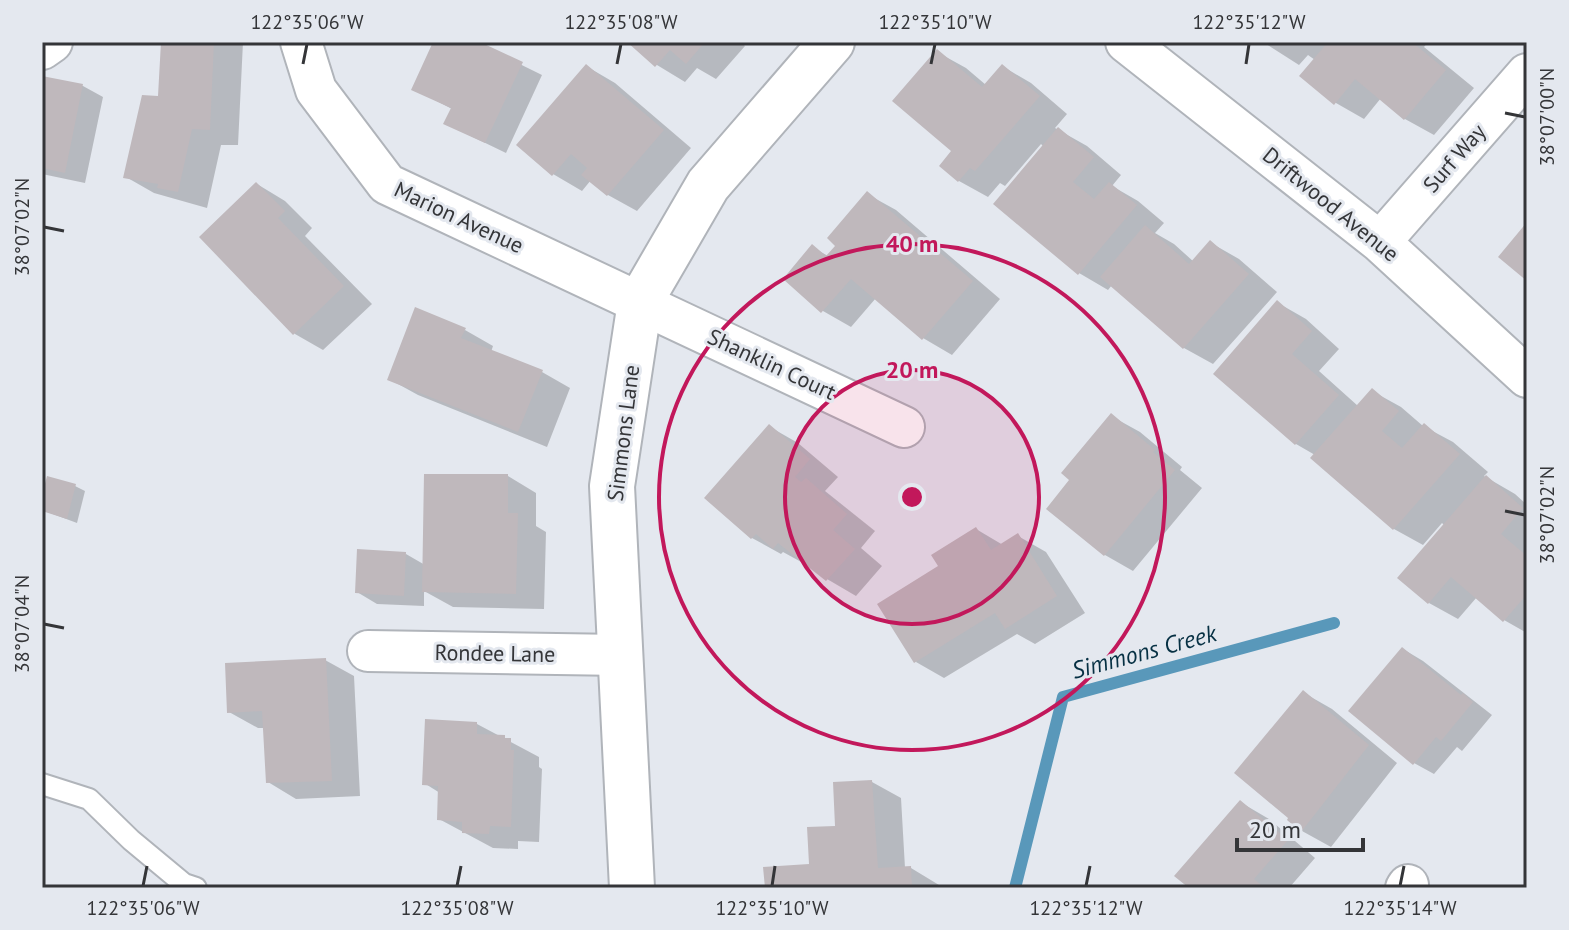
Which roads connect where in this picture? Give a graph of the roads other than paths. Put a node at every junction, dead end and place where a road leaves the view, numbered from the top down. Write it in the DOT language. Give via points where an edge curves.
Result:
graph roads {
  1 [pos="52,42"];
  2 [pos="301,42"];
  3 [pos="832,42"];
  4 [pos="1126,42"];
  5 [pos="42,49"];
  6 [pos="1527,74"];
  7 [pos="1380,242"];
  8 [pos="640,302"];
  9 [pos="1527,377"];
  10 [pos="904,427"];
  11 [pos="368,651"];
  12 [pos="622,655"];
  13 [pos="42,784"];
  14 [pos="196,888"];
  15 [pos="632,888"];
  1 -- 5 [label="street"];
  2 -- 8 [label="street, Marion Avenue" via="316,90 387,184"];
  3 -- 8 [label="street, Simmons Lane" via="708,185"];
  4 -- 7 [label="street, Driftwood Avenue"];
  6 -- 7 [label="street, Surf Way"];
  7 -- 9 [label="street, Driftwood Avenue"];
  8 -- 10 [label="street, Shanklin Court"];
  8 -- 12 [label="street, Simmons Lane" via="612,486"];
  11 -- 12 [label="street, Rondee Lane"];
  12 -- 15 [label="street, Simmons Lane"];
  13 -- 14 [label="lane" via="89,799 131,840"];
}
